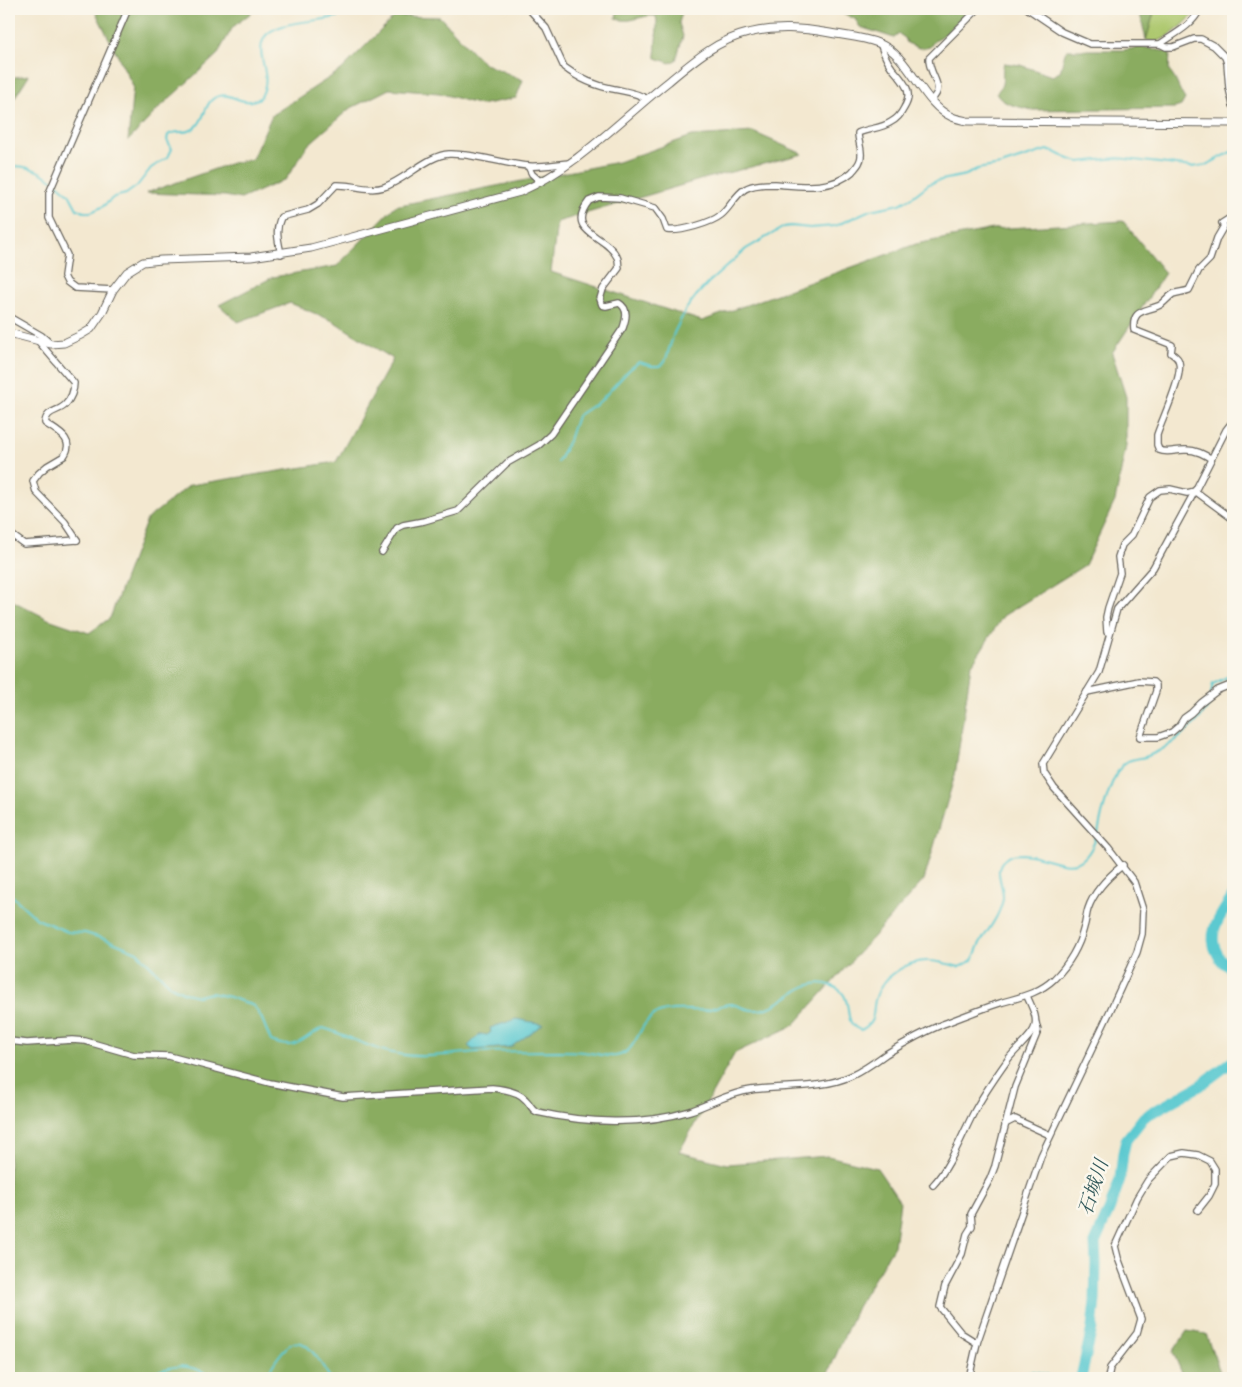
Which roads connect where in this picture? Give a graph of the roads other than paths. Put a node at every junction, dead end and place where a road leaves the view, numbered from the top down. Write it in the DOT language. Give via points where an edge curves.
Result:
graph roads {
  1 [pos="128,9"];
  2 [pos="529,9"];
  3 [pos="978,9"];
  4 [pos="1028,9"];
  5 [pos="1200,9"];
  6 [pos="880,43"];
  7 [pos="1160,44"];
  8 [pos="647,99"];
  9 [pos="931,100"];
  10 [pos="1233,106"];
  11 [pos="1233,123"];
  12 [pos="571,163"];
  13 [pos="528,166"];
  14 [pos="541,182"];
  15 [pos="1233,216"];
  16 [pos="281,254"];
  17 [pos="113,290"];
  18 [pos="9,317"];
  19 [pos="9,333"];
  20 [pos="39,342"];
  21 [pos="51,344"];
  22 [pos="1233,421"];
  23 [pos="1210,458"];
  24 [pos="1195,491"];
  25 [pos="1233,519"];
  26 [pos="9,533"];
  27 [pos="382,552"];
  28 [pos="1108,639"];
  29 [pos="1233,684"];
  30 [pos="1087,692"];
  31 [pos="1123,865"];
  32 [pos="1027,996"];
  33 [pos="1036,1022"];
  34 [pos="9,1041"];
  35 [pos="1005,1125"];
  36 [pos="1050,1135"];
  37 [pos="933,1185"];
  38 [pos="1198,1210"];
  39 [pos="978,1343"];
  40 [pos="970,1378"];
  41 [pos="1108,1378"];
  1 -- 17 [label="street" via="49,193 48,202 49,218 67,255 64,276 67,282 75,288"];
  2 -- 8 [label="street" via="546,28 564,67 602,86 634,92"];
  3 -- 9 [label="street" via="929,58 928,65 939,88"];
  4 -- 7 [label="street" via="1062,32 1090,44"];
  5 -- 7 [label="street" via="1194,19"];
  6 -- 8 [label="street" via="803,28 746,33 717,44"];
  6 -- 9 [label="street" via="895,54"];
  6 -- 27 [label="street" via="892,67 904,80 908,103 894,121 858,133 862,155 860,163 841,180 809,186 753,186 744,189 721,215 676,231 667,230 655,208 620,198 598,197 589,201 581,216 584,228 604,242 618,258 619,268 603,289 600,299 606,306 623,305 627,317 623,328 551,434 539,445 507,463 458,512 397,528"];
  7 -- 10 [label="street" via="1173,47 1201,39 1214,46 1227,63"];
  8 -- 12 [label="street"];
  9 -- 11 [label="street" via="951,117 967,121"];
  12 -- 13 [label="street"];
  12 -- 14 [label="street"];
  13 -- 14 [label="street"];
  13 -- 16 [label="street" via="449,154 432,158 387,186 375,189 336,185 308,210 281,218 277,236"];
  14 -- 16 [label="street" via="485,202"];
  15 -- 23 [label="street" via="1222,222 1224,226 1210,260 1199,270 1188,290 1173,295 1160,306 1140,312 1134,320 1134,330 1172,346 1171,353 1180,363 1157,435 1159,450 1185,449"];
  16 -- 17 [label="street" via="143,262 127,272"];
  17 -- 21 [label="street" via="91,329 64,343"];
  18 -- 21 [label="street"];
  19 -- 20 [label="street"];
  20 -- 21 [label="street"];
  20 -- 26 [label="street" via="71,377 74,391 65,405 45,419 63,434 67,441 66,453 38,473 33,481 36,492 65,522 77,540 24,544"];
  22 -- 23 [label="street"];
  23 -- 24 [label="street"];
  24 -- 25 [label="street"];
  24 -- 28 [label="street" via="1152,568 1117,608"];
  24 -- 28 [label="street" via="1160,490 1150,497 1118,557 1120,573 1106,617"];
  28 -- 30 [label="street" via="1099,672"];
  29 -- 30 [label="street" via="1201,703 1172,732 1144,738 1140,734 1156,691 1153,682 1139,680"];
  30 -- 31 [label="street" via="1048,754 1043,764 1044,773"];
  31 -- 32 [label="street" via="1094,896 1077,948 1065,966 1053,980"];
  31 -- 36 [label="street" via="1134,882 1143,910 1142,934 1110,1012"];
  32 -- 33 [label="street"];
  32 -- 34 [label="street" via="927,1031 850,1077 791,1087 753,1089 734,1093 691,1111 615,1121 576,1120 537,1112 521,1095 502,1089 343,1097 270,1083 169,1056 134,1054 72,1040"];
  33 -- 35 [label="street" via="1038,1031 1022,1066"];
  33 -- 37 [label="street" via="1034,1030 1011,1056 976,1110"];
  35 -- 36 [label="street" via="1014,1119"];
  35 -- 39 [label="street" via="990,1179 971,1214 972,1226 940,1303 957,1328"];
  36 -- 39 [label="street"];
  38 -- 41 [label="street" via="1215,1184 1214,1169 1210,1161 1198,1155 1184,1153 1171,1156 1148,1180 1115,1246 1141,1319 1137,1333 1110,1368"];
  39 -- 40 [label="street"];
}
